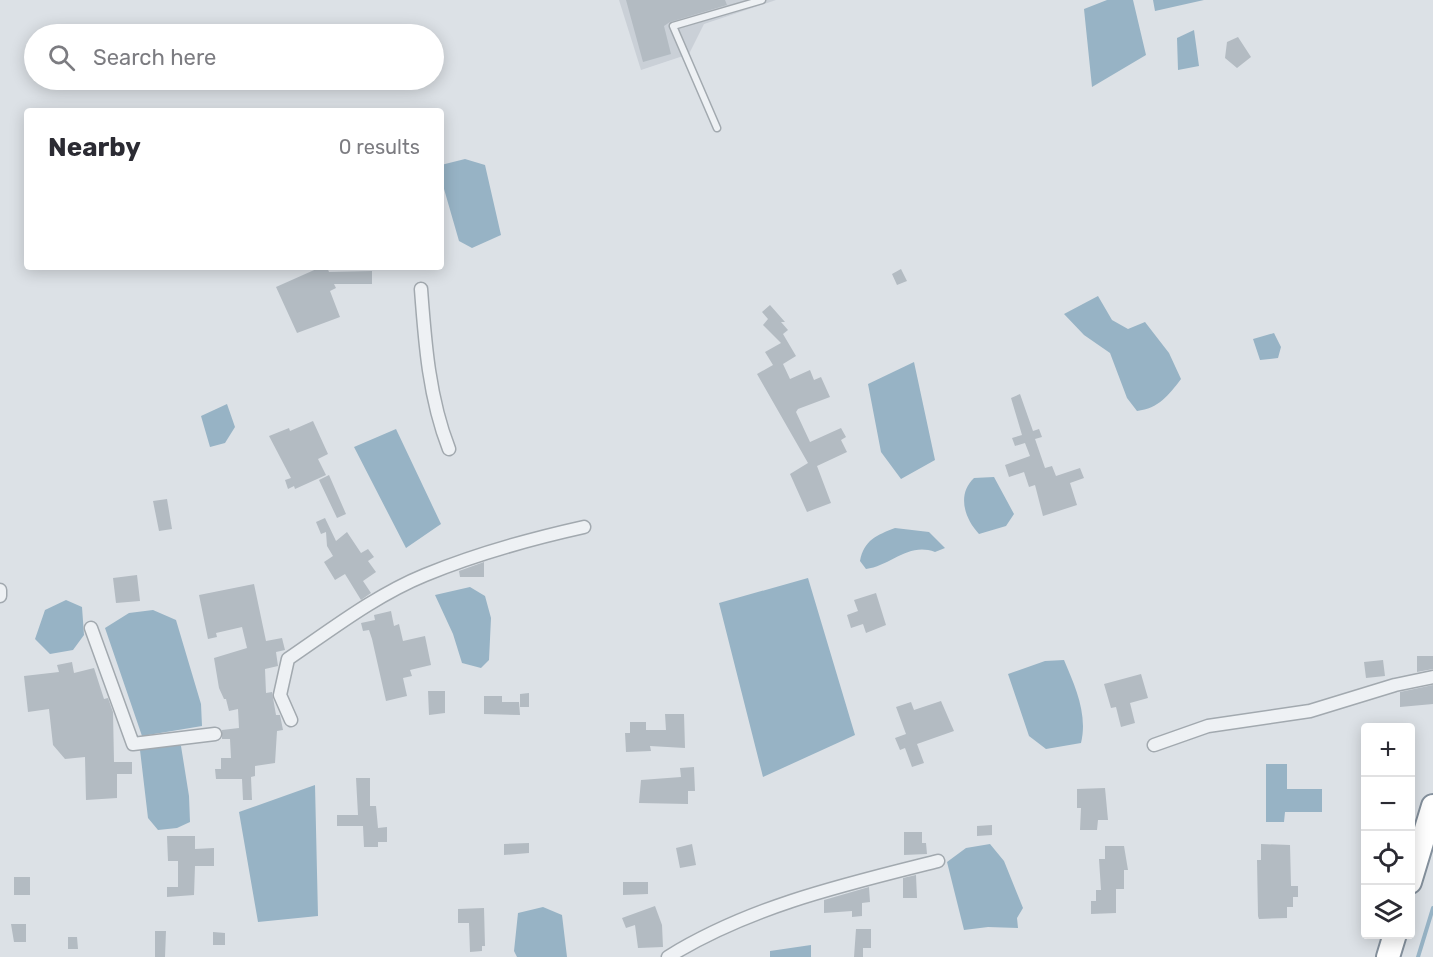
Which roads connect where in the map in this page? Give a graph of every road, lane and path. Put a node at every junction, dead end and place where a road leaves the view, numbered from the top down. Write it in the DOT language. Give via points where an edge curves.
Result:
graph roads {
  1 [pos="762,0"];
  2 [pos="717,128"];
  3 [pos="421,289"];
  4 [pos="449,449"];
  5 [pos="584,527"];
  6 [pos="0,590"];
  7 [pos="0,596"];
  8 [pos="92,627"];
  9 [pos="1433,677"];
  10 [pos="291,720"];
  11 [pos="215,734"];
  12 [pos="1154,745"];
  13 [pos="1433,806"];
  14 [pos="938,861"];
  15 [pos="1415,865"];
  16 [pos="1393,939"];
  17 [pos="669,957"];
  18 [pos="1388,957"];
  1 -- 2 [label="lane" via="674,26"];
  3 -- 4 [label="street" via="427,358"];
  5 -- 10 [label="street" via="528,540 424,575 360,610 288,659 279,694"];
  6 -- 7 [label="street"];
  8 -- 11 [label="street" via="133,744"];
  9 -- 12 [label="street" via="1310,711 1208,726"];
  13 -- 15 [label="highway"];
  14 -- 17 [label="street" via="816,892 696,940"];
  16 -- 18 [label="highway"];
}
